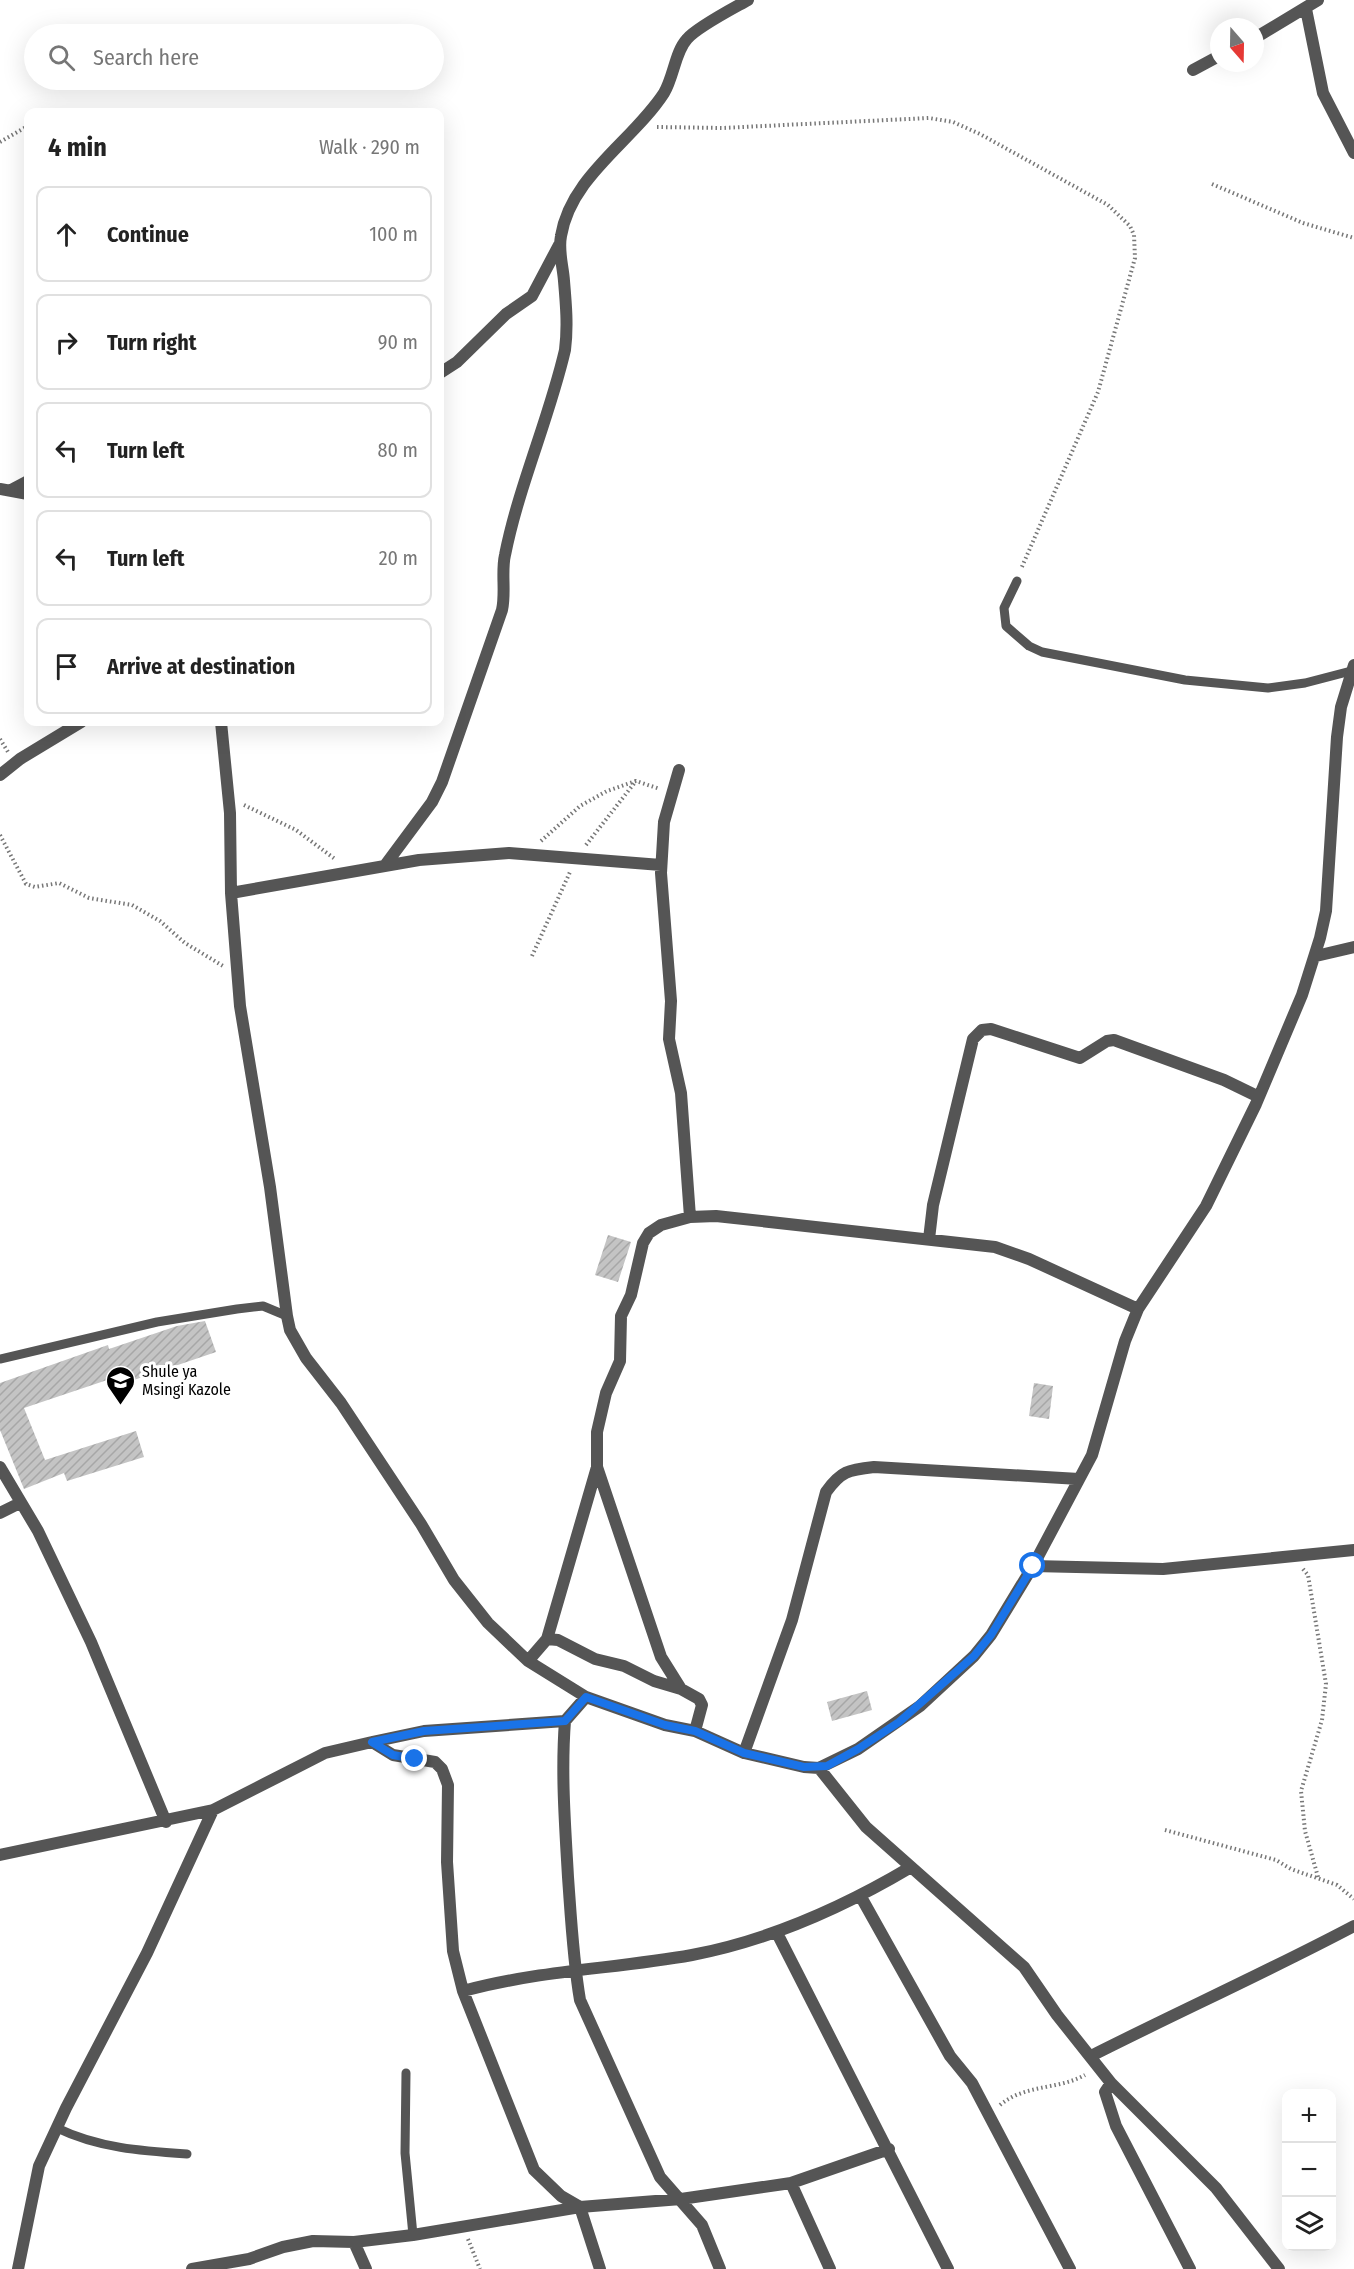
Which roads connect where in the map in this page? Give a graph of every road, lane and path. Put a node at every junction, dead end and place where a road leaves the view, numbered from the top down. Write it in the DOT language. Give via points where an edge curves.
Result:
graph roads {
  1 [pos="748,0"];
  2 [pos="1318,0"];
  3 [pos="730,4"];
  4 [pos="1306,9"];
  5 [pos="1264,33"];
  6 [pos="1210,61"];
  7 [pos="1193,70"];
  8 [pos="637,126"];
  9 [pos="24,128"];
  10 [pos="0,142"];
  11 [pos="1354,153"];
  12 [pos="1212,184"];
  13 [pos="1354,238"];
  14 [pos="560,243"];
  15 [pos="444,370"];
  16 [pos="24,482"];
  17 [pos="6,489"];
  18 [pos="24,493"];
  19 [pos="1017,581"];
  20 [pos="1352,668"];
  21 [pos="74,726"];
  22 [pos="221,726"];
  23 [pos="679,770"];
  24 [pos="0,775"];
  25 [pos="636,781"];
  26 [pos="672,792"];
  27 [pos="228,795"];
  28 [pos="0,835"];
  29 [pos="524,855"];
  30 [pos="575,859"];
  31 [pos="386,864"];
  32 [pos="661,865"];
  33 [pos="355,871"];
  34 [pos="231,893"];
  35 [pos="1354,947"];
  36 [pos="532,956"];
  37 [pos="1316,956"];
  38 [pos="237,974"];
  39 [pos="1259,1097"];
  40 [pos="690,1217"];
  41 [pos="928,1239"];
  42 [pos="1138,1309"];
  43 [pos="287,1316"];
  44 [pos="0,1359"];
  45 [pos="0,1467"];
  46 [pos="597,1467"];
  47 [pos="1079,1479"];
  48 [pos="20,1503"];
  49 [pos="0,1513"];
  50 [pos="1354,1550"];
  51 [pos="1294,1556"];
  52 [pos="1033,1566"];
  53 [pos="547,1639"];
  54 [pos="528,1661"];
  55 [pos="681,1689"];
  56 [pos="586,1697"];
  57 [pos="565,1721"];
  58 [pos="695,1731"];
  59 [pos="372,1742"];
  60 [pos="744,1753"];
  61 [pos="819,1768"];
  62 [pos="213,1810"];
  63 [pos="166,1822"];
  64 [pos="1164,1830"];
  65 [pos="0,1855"];
  66 [pos="910,1867"];
  67 [pos="1318,1877"];
  68 [pos="861,1897"];
  69 [pos="1354,1899"];
  70 [pos="1354,1926"];
  71 [pos="777,1933"];
  72 [pos="574,1969"];
  73 [pos="463,1991"];
  74 [pos="1090,2056"];
  75 [pos="1099,2067"];
  76 [pos="406,2073"];
  77 [pos="1111,2083"];
  78 [pos="990,2115"];
  79 [pos="57,2128"];
  80 [pos="889,2149"];
  81 [pos="187,2154"];
  82 [pos="790,2182"];
  83 [pos="681,2199"];
  84 [pos="580,2207"];
  85 [pos="463,2226"];
  86 [pos="413,2235"];
  87 [pos="354,2242"];
  88 [pos="593,2252"];
  89 [pos="250,2264"];
  90 [pos="18,2269"];
  91 [pos="192,2269"];
  92 [pos="366,2269"];
  93 [pos="480,2269"];
  94 [pos="586,2269"];
  95 [pos="600,2269"];
  96 [pos="720,2269"];
  97 [pos="830,2269"];
  98 [pos="948,2269"];
  99 [pos="1070,2269"];
  100 [pos="1190,2269"];
  101 [pos="1279,2269"];
  1 -- 3 [label="street"];
  2 -- 4 [label="street"];
  3 -- 8 [label="street" via="686,40 665,90"];
  4 -- 5 [label="street"];
  4 -- 11 [label="street" via="1323,93"];
  6 -- 7 [label="street"];
  8 -- 14 [label="street" via="579,194 564,224"];
  8 -- 19 [label="path" via="722,128 929,118 953,122 1122,216 1133,232 1135,258 1108,364"];
  9 -- 10 [label="path"];
  12 -- 13 [label="path" via="1303,223"];
  14 -- 15 [label="street" via="532,296"];
  14 -- 31 [label="street" via="567,324 565,350 525,475 504,557 502,610 442,782 432,802"];
  16 -- 17 [label="street"];
  17 -- 18 [label="street"];
  19 -- 20 [label="lane" via="1004,608 1006,626 1042,652 1185,680 1268,688 1305,683"];
  20 -- 37 [label="street" via="1337,737 1326,911"];
  21 -- 24 [label="street"];
  22 -- 27 [label="street"];
  23 -- 26 [label="street"];
  25 -- 26 [label="path"];
  25 -- 29 [label="path" via="590,799"];
  25 -- 30 [label="path"];
  26 -- 32 [label="street" via="664,822"];
  27 -- 33 [label="path" via="296,830"];
  27 -- 34 [label="street"];
  28 -- 38 [label="path" via="26,884 35,887 59,883 89,898 132,905"];
  29 -- 30 [label="street"];
  29 -- 31 [label="street"];
  30 -- 32 [label="street"];
  30 -- 36 [label="path"];
  31 -- 33 [label="street"];
  32 -- 40 [label="street" via="671,1001 669,1039 681,1093"];
  33 -- 34 [label="street"];
  34 -- 38 [label="street"];
  35 -- 37 [label="street"];
  37 -- 39 [label="street"];
  38 -- 43 [label="street"];
  39 -- 41 [label="street" via="1224,1080 1114,1040 1080,1058 991,1029 982,1030 974,1036 965,1070"];
  39 -- 42 [label="street" via="1206,1206"];
  40 -- 41 [label="street" via="716,1216"];
  40 -- 46 [label="street" via="661,1225 643,1243 631,1295 621,1316 620,1361 606,1393 597,1432"];
  41 -- 42 [label="street" via="995,1247"];
  42 -- 47 [label="street" via="1125,1341 1102,1427"];
  43 -- 44 [label="lane" via="263,1306 157,1322"];
  43 -- 54 [label="street" via="306,1358 341,1403 454,1580 488,1623"];
  45 -- 48 [label="street"];
  46 -- 53 [label="street"];
  46 -- 55 [label="street" via="658,1649"];
  47 -- 52 [label="street"];
  47 -- 60 [label="street" via="874,1467 852,1469 838,1476 826,1492 792,1620"];
  48 -- 49 [label="street"];
  48 -- 63 [label="street" via="38,1531 91,1642"];
  50 -- 51 [label="street"];
  51 -- 52 [label="street" via="1163,1569"];
  51 -- 67 [label="path" via="1308,1575 1326,1684 1322,1720 1301,1791 1305,1831"];
  52 -- 61 [label="street" via="974,1656 899,1722"];
  53 -- 54 [label="street"];
  53 -- 55 [label="street"];
  54 -- 56 [label="street"];
  55 -- 58 [label="street" via="702,1706"];
  56 -- 57 [label="street"];
  56 -- 58 [label="street" via="665,1725"];
  57 -- 59 [label="street" via="424,1731"];
  57 -- 72 [label="street" via="563,1804"];
  58 -- 60 [label="street"];
  59 -- 62 [label="street" via="326,1753"];
  59 -- 73 [label="street" via="393,1755 435,1762 448,1785 447,1862 453,1951"];
  60 -- 61 [label="street"];
  61 -- 66 [label="street" via="866,1827"];
  62 -- 63 [label="street"];
  62 -- 79 [label="street" via="168,1910"];
  63 -- 65 [label="street"];
  64 -- 67 [label="path" via="1258,1854"];
  66 -- 68 [label="street"];
  66 -- 74 [label="street" via="1024,1967"];
  67 -- 69 [label="path"];
  68 -- 71 [label="street"];
  68 -- 78 [label="street" via="950,2056"];
  70 -- 74 [label="street"];
  71 -- 72 [label="street" via="692,1955"];
  71 -- 80 [label="street"];
  72 -- 73 [label="street" via="510,1978"];
  72 -- 83 [label="street" via="580,2000 594,2034 660,2176"];
  73 -- 84 [label="street" via="534,2170 561,2196"];
  74 -- 75 [label="street"];
  75 -- 77 [label="street"];
  75 -- 78 [label="path" via="1063,2084 1021,2093"];
  76 -- 86 [label="lane" via="405,2153"];
  77 -- 100 [label="street" via="1106,2092 1116,2126"];
  77 -- 101 [label="street" via="1216,2188"];
  78 -- 99 [label="street"];
  79 -- 81 [label="lane" via="77,2138 125,2149"];
  79 -- 90 [label="street" via="39,2166"];
  80 -- 82 [label="street"];
  80 -- 98 [label="street"];
  82 -- 83 [label="street"];
  82 -- 97 [label="street"];
  83 -- 84 [label="street"];
  83 -- 96 [label="street" via="702,2224"];
  84 -- 85 [label="street"];
  84 -- 88 [label="street"];
  85 -- 86 [label="street"];
  85 -- 93 [label="path"];
  86 -- 87 [label="street"];
  87 -- 89 [label="street" via="313,2241 283,2247"];
  87 -- 92 [label="street"];
  88 -- 94 [label="street"];
  88 -- 95 [label="street"];
  89 -- 91 [label="street"];
}
